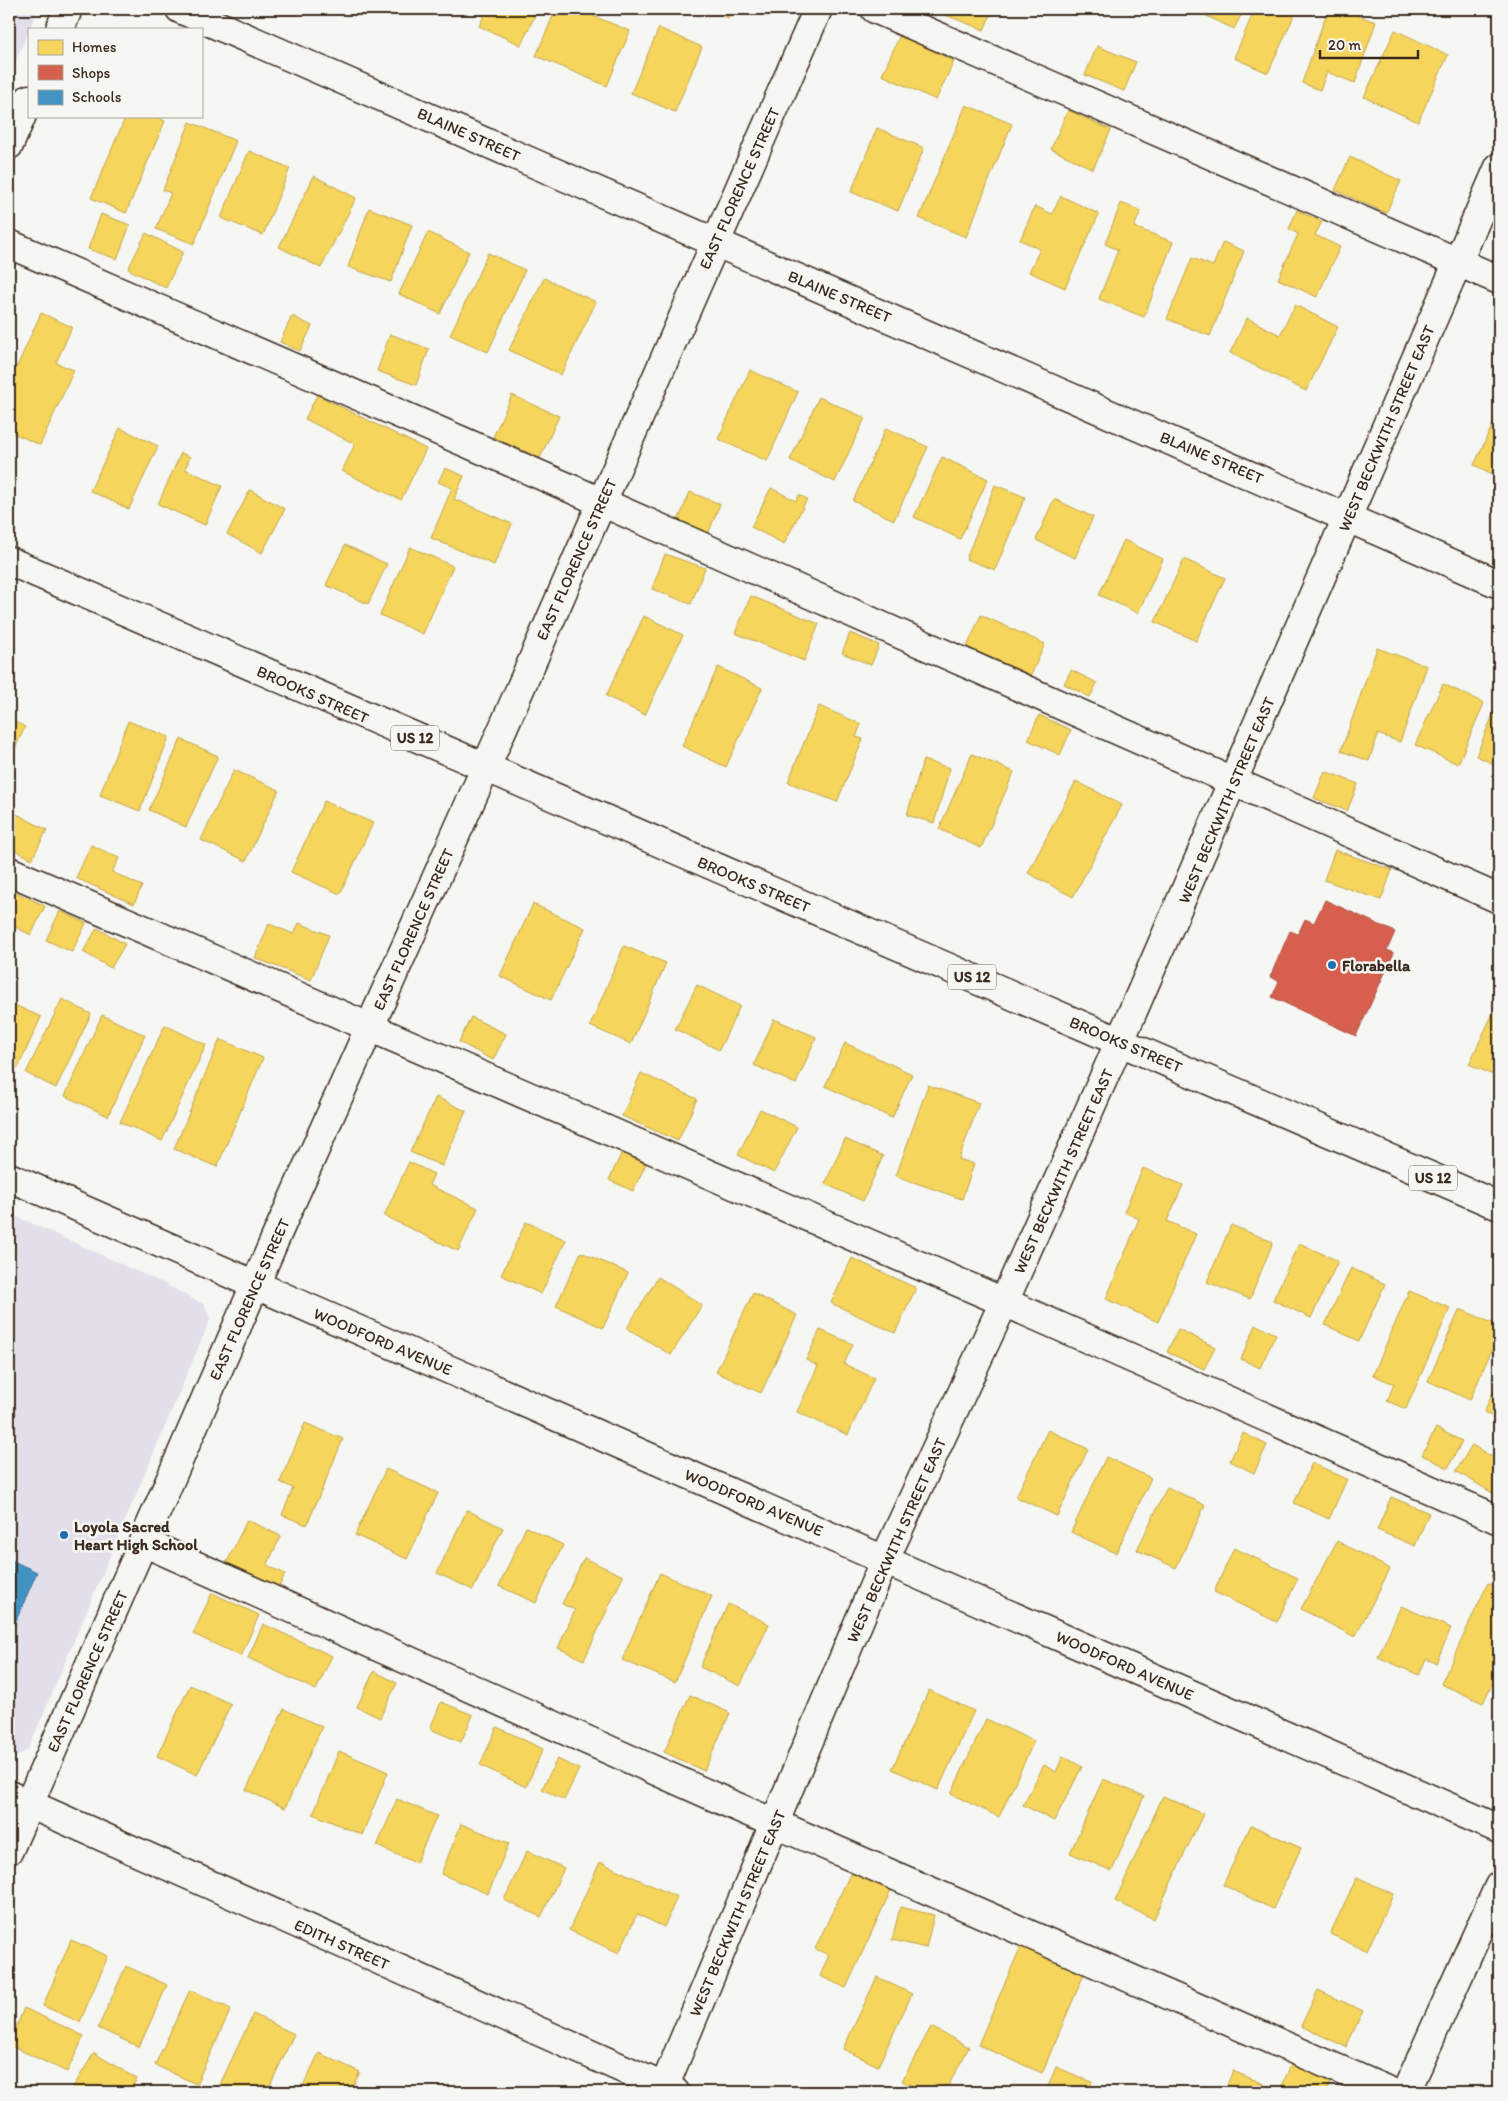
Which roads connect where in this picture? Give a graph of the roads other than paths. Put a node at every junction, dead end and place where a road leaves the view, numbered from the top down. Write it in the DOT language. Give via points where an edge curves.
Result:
graph roads {
  1 [pos="68,9"];
  2 [pos="180,9"];
  3 [pos="818,9"];
  4 [pos="875,9"];
  5 [pos="60,28"];
  6 [pos="28,101"];
  7 [pos="9,145"];
  8 [pos="1499,167"];
  9 [pos="715,242"];
  10 [pos="9,244"];
  11 [pos="1458,262"];
  12 [pos="1499,280"];
  13 [pos="601,502"];
  14 [pos="1347,516"];
  15 [pos="9,560"];
  16 [pos="1499,584"];
  17 [pos="485,769"];
  18 [pos="1234,782"];
  19 [pos="9,871"];
  20 [pos="1499,899"];
  21 [pos="369,1028"];
  22 [pos="1120,1041"];
  23 [pos="9,1177"];
  24 [pos="1499,1206"];
  25 [pos="255,1286"];
  26 [pos="1004,1302"];
  27 [pos="1499,1520"];
  28 [pos="143,1542"];
  29 [pos="885,1559"];
  30 [pos="19,1799"];
  31 [pos="775,1824"];
  32 [pos="1499,1828"];
  33 [pos="9,1850"];
  34 [pos="1499,1886"];
  35 [pos="667,2091"];
  36 [pos="1391,2092"];
  37 [pos="1406,2092"];
  1 -- 5 [label="main road"];
  2 -- 9 [label="main road, BLAINE STREET"];
  3 -- 9 [label="main road, EAST FLORENCE STREET"];
  4 -- 11 [label="main road"];
  6 -- 7 [label="main road"];
  8 -- 11 [label="main road, WEST BECKWITH STREET EAST"];
  9 -- 13 [label="main road, EAST FLORENCE STREET"];
  9 -- 14 [label="main road, BLAINE STREET"];
  10 -- 13 [label="main road"];
  11 -- 12 [label="main road"];
  11 -- 14 [label="main road, WEST BECKWITH STREET EAST"];
  13 -- 17 [label="main road, EAST FLORENCE STREET"];
  13 -- 18 [label="main road"];
  14 -- 16 [label="main road, BLAINE STREET"];
  14 -- 18 [label="main road, WEST BECKWITH STREET EAST"];
  15 -- 17 [label="main road, BROOKS STREET / US 12"];
  17 -- 21 [label="main road, EAST FLORENCE STREET"];
  17 -- 22 [label="main road, BROOKS STREET / US 12"];
  18 -- 20 [label="main road"];
  18 -- 22 [label="main road, WEST BECKWITH STREET EAST"];
  19 -- 21 [label="main road"];
  21 -- 25 [label="main road, EAST FLORENCE STREET"];
  21 -- 26 [label="main road"];
  22 -- 24 [label="main road, BROOKS STREET / US 12"];
  22 -- 26 [label="main road, WEST BECKWITH STREET EAST"];
  23 -- 25 [label="main road, WOODFORD AVENUE"];
  25 -- 28 [label="main road, EAST FLORENCE STREET"];
  25 -- 29 [label="main road, WOODFORD AVENUE"];
  26 -- 27 [label="main road"];
  26 -- 29 [label="main road, WEST BECKWITH STREET EAST"];
  28 -- 30 [label="main road, EAST FLORENCE STREET"];
  28 -- 31 [label="main road"];
  29 -- 31 [label="main road, WEST BECKWITH STREET EAST"];
  29 -- 32 [label="main road, WOODFORD AVENUE"];
  30 -- 33 [label="main road, EAST FLORENCE STREET"];
  30 -- 35 [label="main road, EDITH STREET"];
  31 -- 35 [label="main road, WEST BECKWITH STREET EAST"];
  31 -- 36 [label="main road"];
  34 -- 37 [label="main road"];
}
